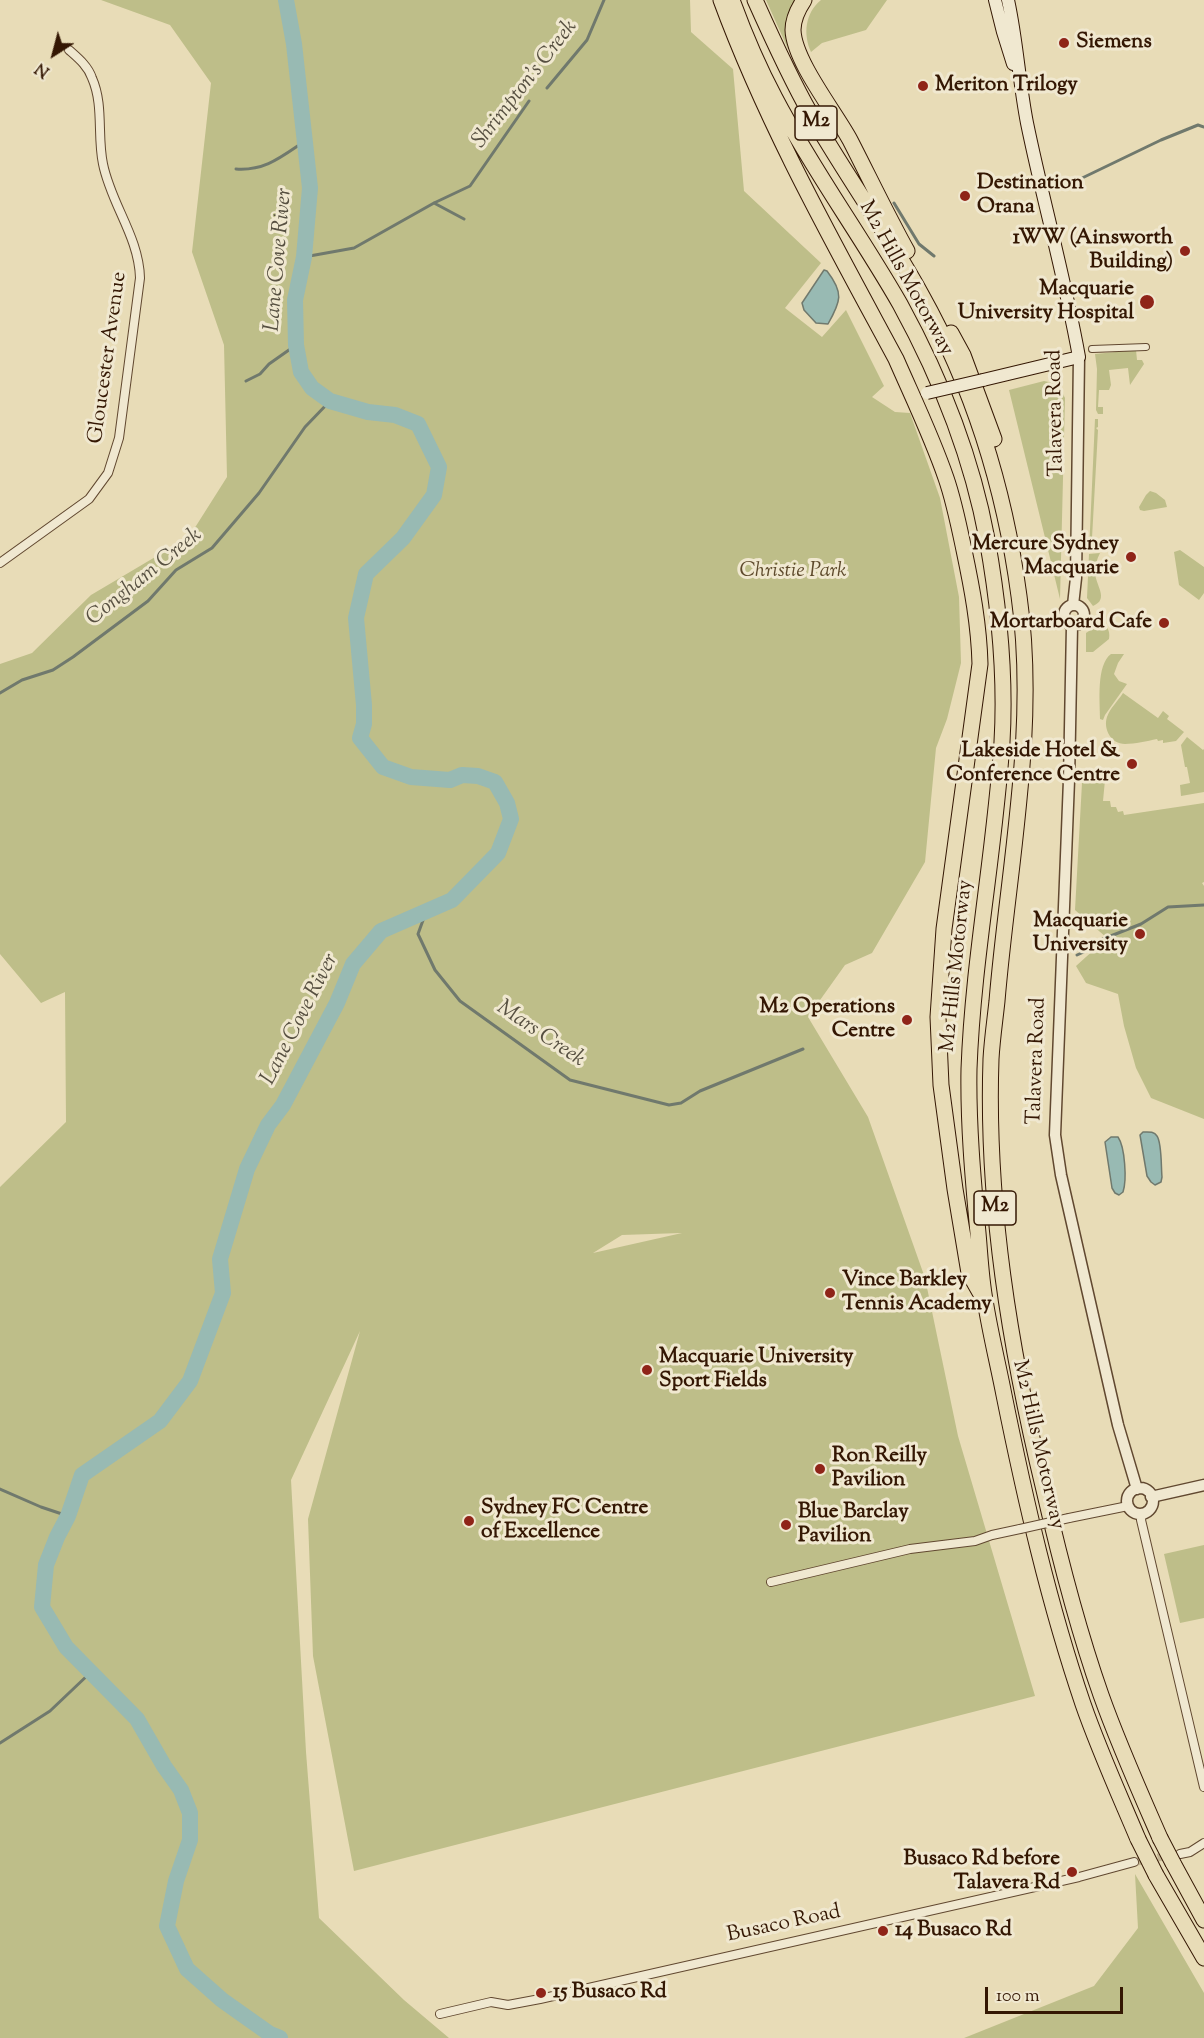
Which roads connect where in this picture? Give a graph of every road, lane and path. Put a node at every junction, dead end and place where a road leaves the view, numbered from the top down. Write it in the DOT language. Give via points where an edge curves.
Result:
graph roads {
  1 [pos="721,0"];
  2 [pos="732,0"];
  3 [pos="755,0"];
  4 [pos="804,0"];
  5 [pos="995,0"];
  6 [pos="1008,0"];
  7 [pos="69,50"];
  8 [pos="1019,82"];
  9 [pos="1146,347"];
  10 [pos="1092,349"];
  11 [pos="1079,357"];
  12 [pos="920,395"];
  13 [pos="1012,556"];
  14 [pos="0,563"];
  15 [pos="985,1299"];
  16 [pos="1204,1485"];
  17 [pos="1137,1489"];
  18 [pos="1151,1497"];
  19 [pos="1128,1506"];
  20 [pos="1142,1514"];
  21 [pos="771,1582"];
  22 [pos="1204,1787"];
  23 [pos="1203,1846"];
  24 [pos="1176,1859"];
  25 [pos="1134,1862"];
  26 [pos="1204,1920"];
  27 [pos="1204,1958"];
  28 [pos="440,2014"];
  1 -- 12 [label="highway, M2" via="769,115 896,359"];
  2 -- 15 [label="highway, M2 Hills Motorway / M2" via="773,95 921,346 958,435 986,535 1003,689 999,781 979,943 969,1072 972,1168"];
  3 -- 13 [label="highway, M2 Hills Motorway / M2" via="810,112 922,296 947,345 984,439"];
  4 -- 13 [label="highway, M2" via="793,30 796,46 849,138 963,356 987,418 1008,501"];
  5 -- 8 [label="main road, Talavera Road"];
  6 -- 8 [label="main road, Talavera Road"];
  7 -- 14 [label="street, Gloucester Avenue" via="92,76 98,96 103,164 140,262 119,438 108,473 89,499"];
  8 -- 11 [label="main road, Talavera Road"];
  9 -- 10 [label="street"];
  11 -- 12 [label="main road, bridge"];
  11 -- 17 [label="street, Talavera Road" via="1073,605 1084,613 1081,623 1072,626 1055,1135 1118,1425"];
  12 -- 15 [label="highway, M2" via="958,522 979,629 980,664 944,929 938,1017 944,1118 969,1273"];
  13 -- 24 [label="highway, M2 Hills Motorway / M2, bridge" via="1024,649 1025,700 991,1056 992,1153 1001,1263 1030,1432 1071,1604 1102,1697 1160,1838"];
  15 -- 27 [label="highway, M2 Hills Motorway / M2, bridge" via="1053,1609 1083,1704 1138,1839"];
  16 -- 18 [label="street"];
  17 -- 18 [label="street" via="1145,1490"];
  17 -- 19 [label="street" via="1130,1493"];
  18 -- 20 [label="street" via="1149,1510"];
  19 -- 20 [label="street"];
  19 -- 21 [label="street, bridge" via="975,1541 910,1549"];
  20 -- 22 [label="street"];
  23 -- 24 [label="street"];
  24 -- 26 [label="highway, M2 Hills Motorway / M2"];
  25 -- 28 [label="street, Busaco Road" via="540,1999 508,2005 491,2002"];
}
